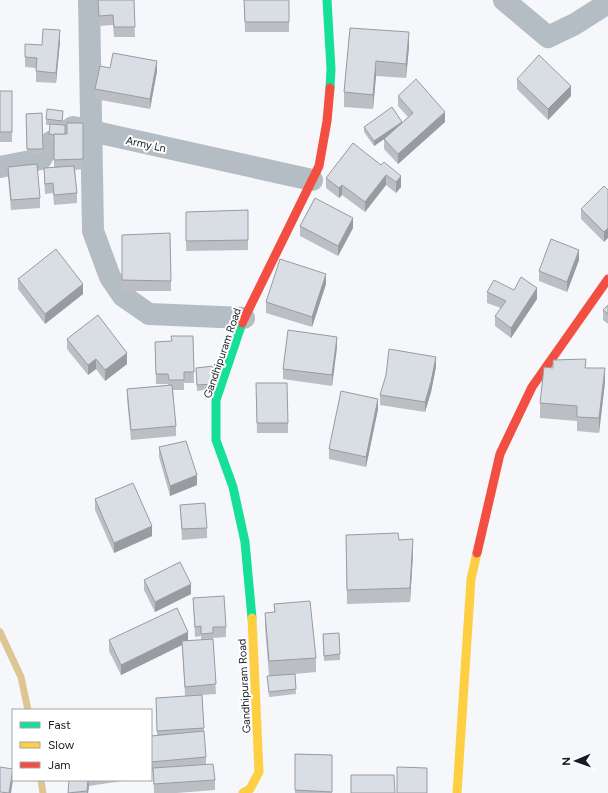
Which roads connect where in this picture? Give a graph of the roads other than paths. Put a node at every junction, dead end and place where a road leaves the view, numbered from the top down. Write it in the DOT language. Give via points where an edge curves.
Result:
graph roads {
  1 [pos="89,0"];
  2 [pos="327,0"];
  3 [pos="504,0"];
  4 [pos="605,2"];
  5 [pos="90,132"];
  6 [pos="0,167"];
  7 [pos="312,180"];
  8 [pos="608,279"];
  9 [pos="244,318"];
  10 [pos="243,793"];
  11 [pos="457,793"];
  1 -- 5 [label="street"];
  2 -- 7 [label="street, Gandhipuram Road" via="332,69 319,166"];
  3 -- 4 [label="street" via="548,37 576,24"];
  5 -- 6 [label="street, Army Ln" via="74,127 66,132 66,142 51,142 42,159"];
  5 -- 7 [label="street, Army Ln"];
  5 -- 9 [label="street" via="93,231 110,277 123,296 148,314"];
  7 -- 9 [label="street, Gandhipuram Road"];
  8 -- 11 [label="street" via="532,387 500,454 472,579"];
  9 -- 10 [label="street, Gandhipuram Road" via="216,400 216,440 233,487 245,542 254,643 259,772 250,789"];
}
